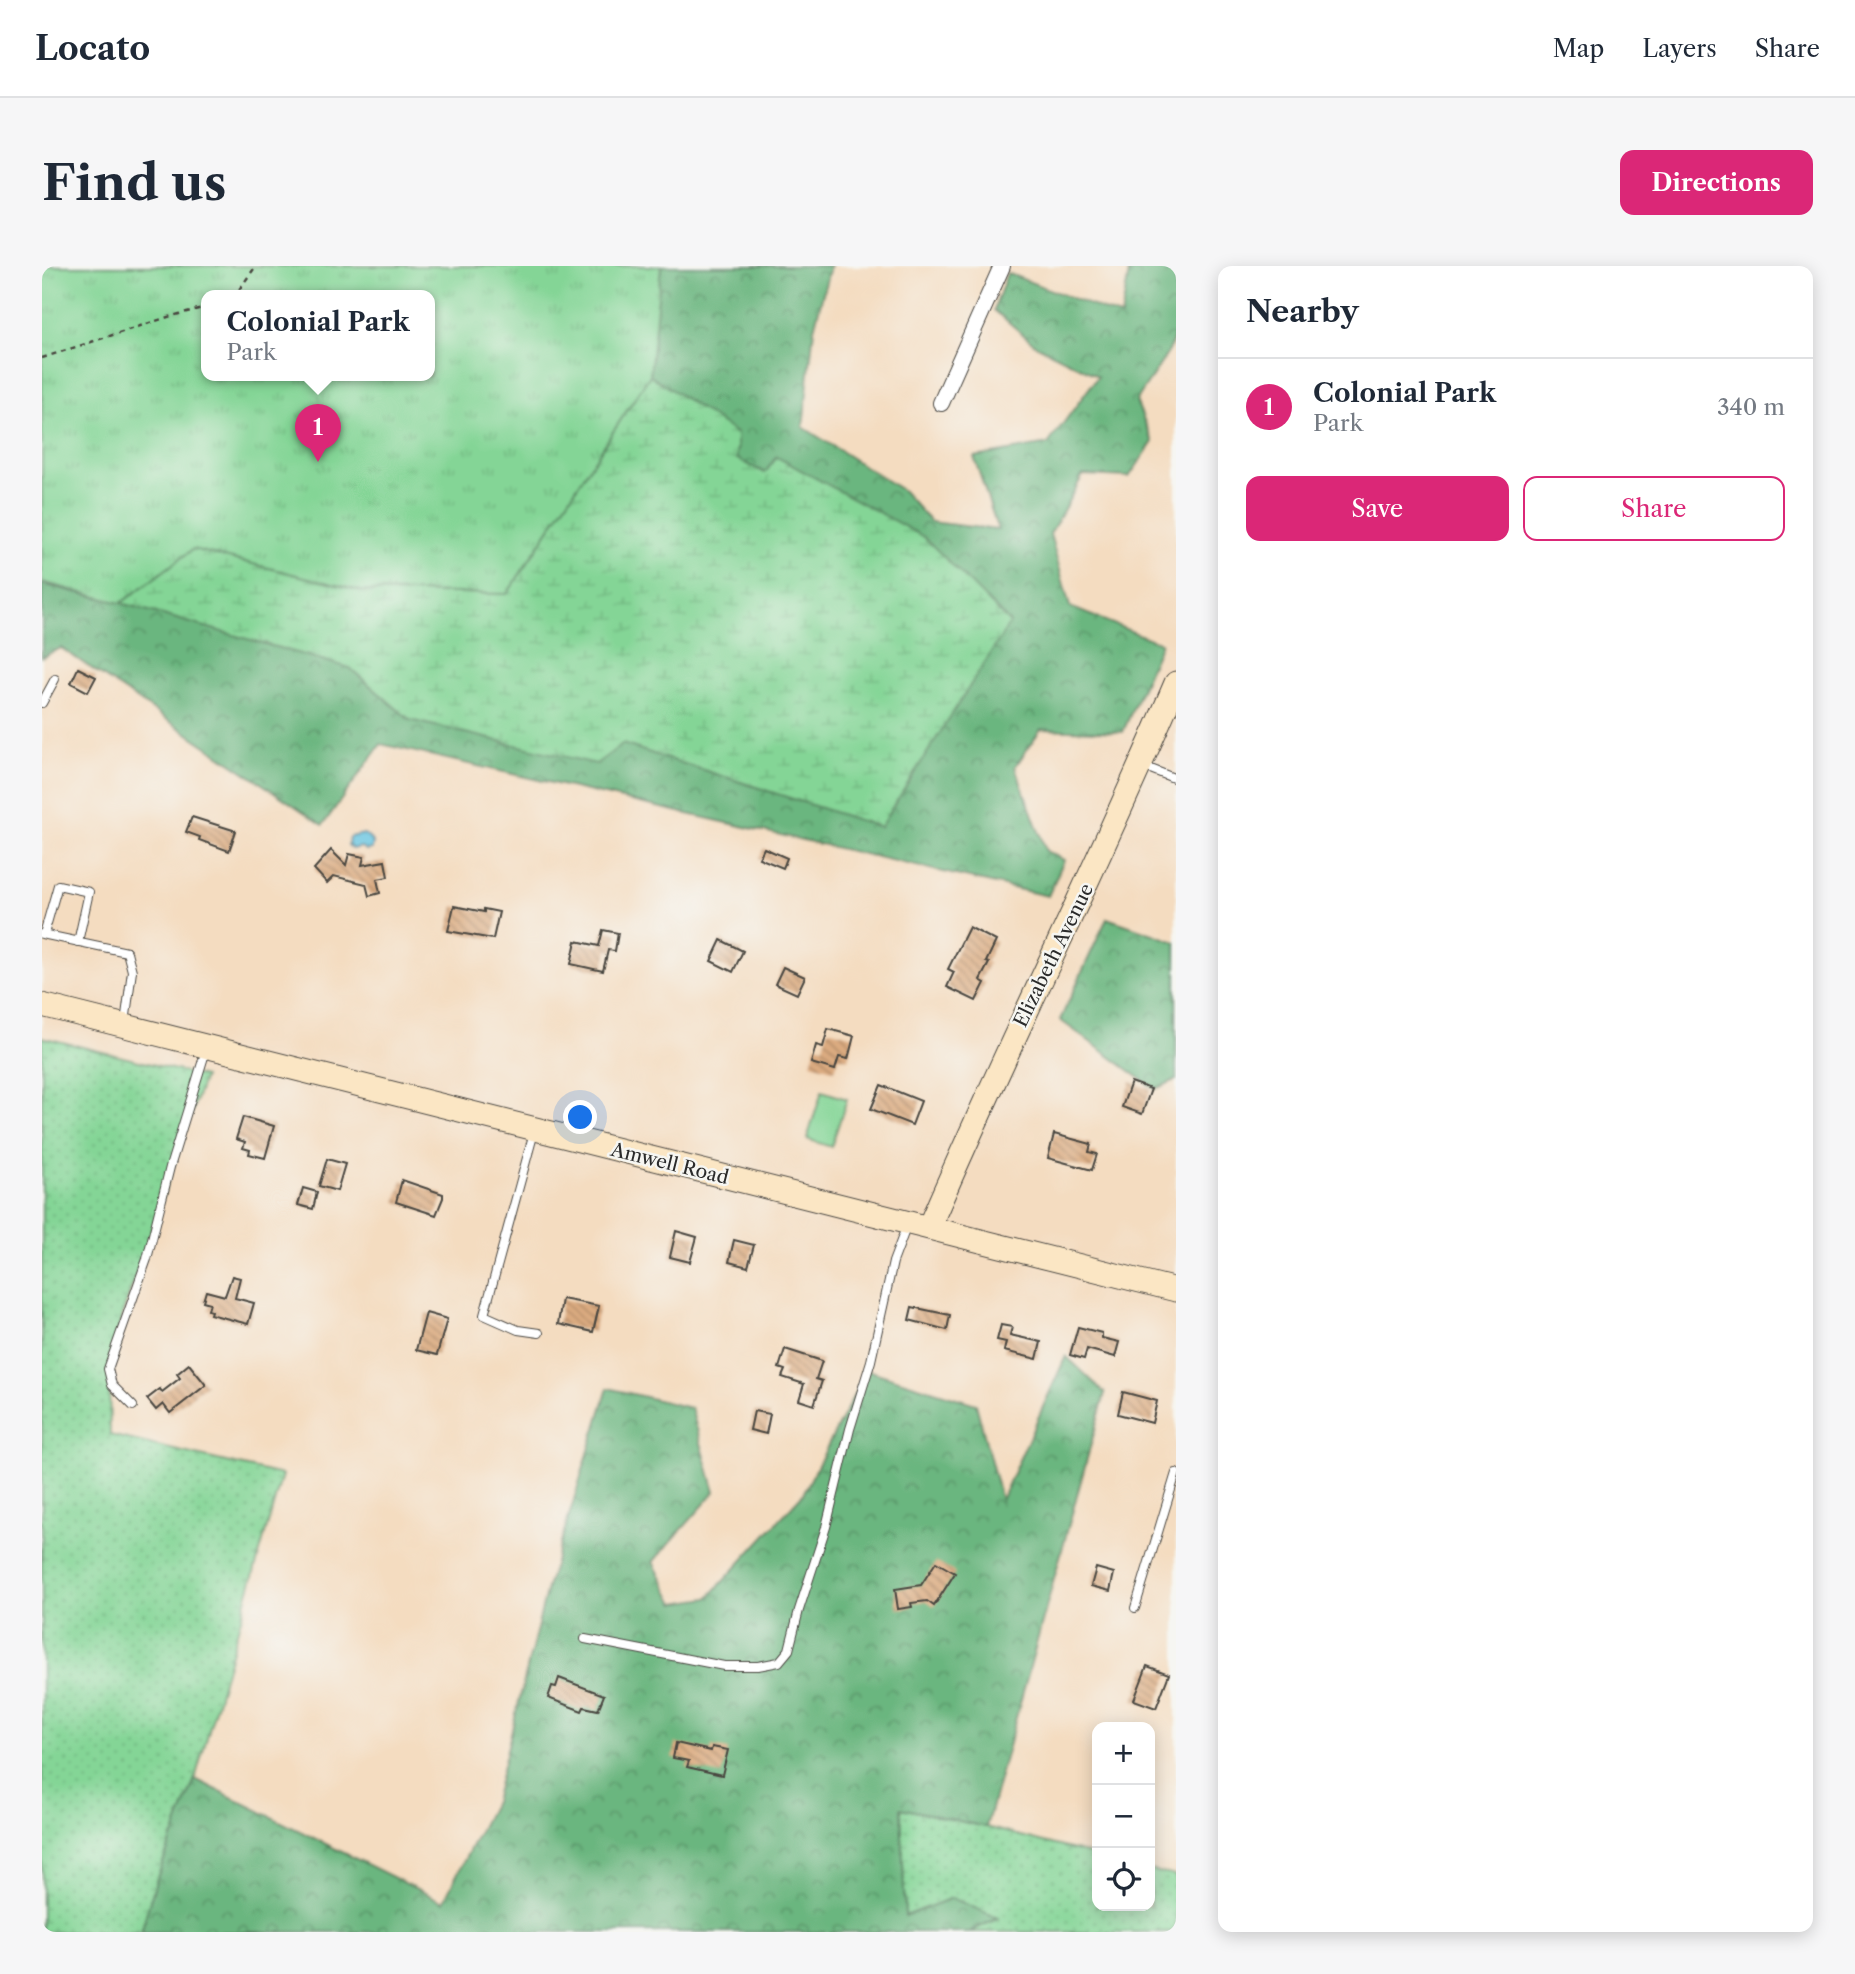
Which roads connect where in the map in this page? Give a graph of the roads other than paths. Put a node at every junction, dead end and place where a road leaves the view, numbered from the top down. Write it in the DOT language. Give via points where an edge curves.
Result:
graph roads {
  1 [pos="1002,266"];
  2 [pos="941,403"];
  3 [pos="55,679"];
  4 [pos="1176,682"];
  5 [pos="42,703"];
  6 [pos="1141,765"];
  7 [pos="1176,779"];
  8 [pos="43,934"];
  9 [pos="78,942"];
  10 [pos="42,1005"];
  11 [pos="124,1026"];
  12 [pos="206,1047"];
  13 [pos="535,1129"];
  14 [pos="918,1225"];
  15 [pos="1176,1290"];
  16 [pos="539,1333"];
  17 [pos="133,1406"];
  18 [pos="1176,1473"];
  19 [pos="1135,1608"];
  20 [pos="585,1639"];
  1 -- 2 [label="street"];
  3 -- 5 [label="lane"];
  4 -- 6 [label="main road, Elizabeth Avenue"];
  6 -- 7 [label="lane"];
  6 -- 14 [label="main road, Elizabeth Avenue" via="1086,887"];
  8 -- 9 [label="lane"];
  8 -- 9 [label="lane" via="58,885 89,892"];
  9 -- 11 [label="lane" via="127,952 132,971"];
  10 -- 11 [label="main road, Amwell Road"];
  11 -- 12 [label="main road, Amwell Road"];
  12 -- 13 [label="main road, Amwell Road"];
  12 -- 17 [label="lane" via="147,1259 108,1369 113,1385"];
  13 -- 14 [label="main road, Amwell Road"];
  13 -- 16 [label="lane" via="484,1315 518,1330"];
  14 -- 15 [label="main road, Amwell Road"];
  14 -- 20 [label="lane" via="893,1262 871,1362 789,1650 779,1662 724,1666"];
  18 -- 19 [label="lane"];
}
